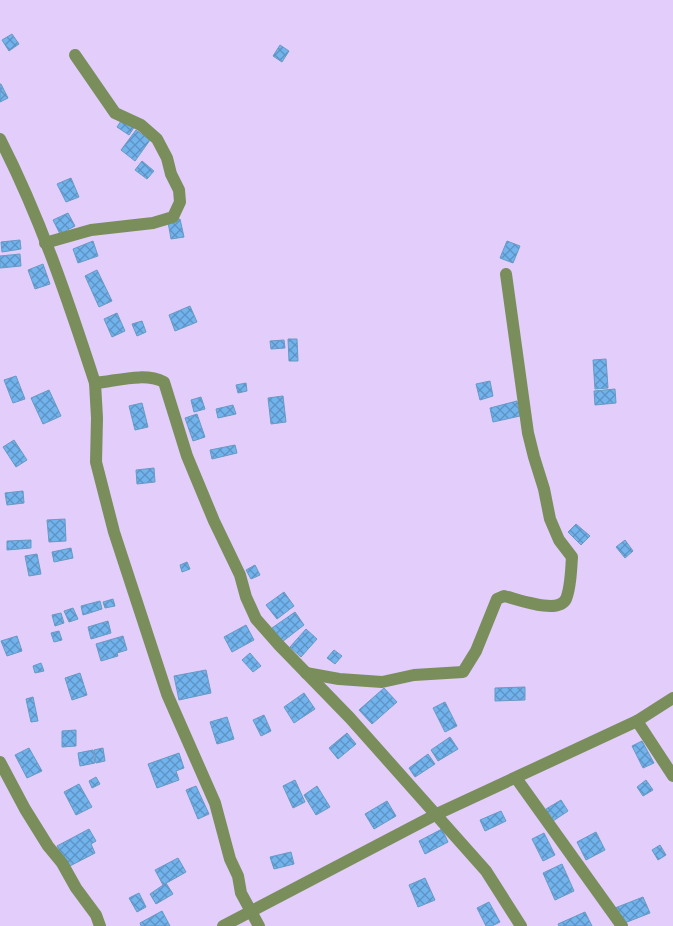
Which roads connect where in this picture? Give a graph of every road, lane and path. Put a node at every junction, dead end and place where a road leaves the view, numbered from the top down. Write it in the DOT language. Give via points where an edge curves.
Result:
graph roads {
  1 [pos="75,55"];
  2 [pos="0,140"];
  3 [pos="45,243"];
  4 [pos="506,274"];
  5 [pos="95,383"];
  6 [pos="306,673"];
  7 [pos="673,698"];
  8 [pos="637,721"];
  9 [pos="0,762"];
  10 [pos="673,776"];
  11 [pos="516,778"];
  12 [pos="437,814"];
  13 [pos="252,911"];
  14 [pos="100,926"];
  15 [pos="223,926"];
  16 [pos="259,926"];
  17 [pos="521,926"];
  18 [pos="622,926"];
  1 -- 3 [label="street" via="115,113 141,125 157,139 179,190 180,202 172,217 153,223 91,230"];
  2 -- 3 [label="street" via="16,170"];
  3 -- 5 [label="street"];
  4 -- 6 [label="street" via="528,433 550,519 559,540 572,557 565,601 542,606 504,596 497,599 476,651 463,672 382,682"];
  5 -- 6 [label="street" via="138,378 164,382 187,456 256,619"];
  5 -- 13 [label="street" via="96,462 114,532 167,694 215,803 241,892"];
  6 -- 12 [label="street"];
  7 -- 8 [label="street"];
  8 -- 10 [label="street"];
  8 -- 11 [label="street"];
  9 -- 14 [label="street" via="25,809 96,915"];
  11 -- 12 [label="street"];
  11 -- 18 [label="street"];
  12 -- 13 [label="street"];
  12 -- 17 [label="street" via="486,872"];
  13 -- 15 [label="street"];
  13 -- 16 [label="street"];
}
